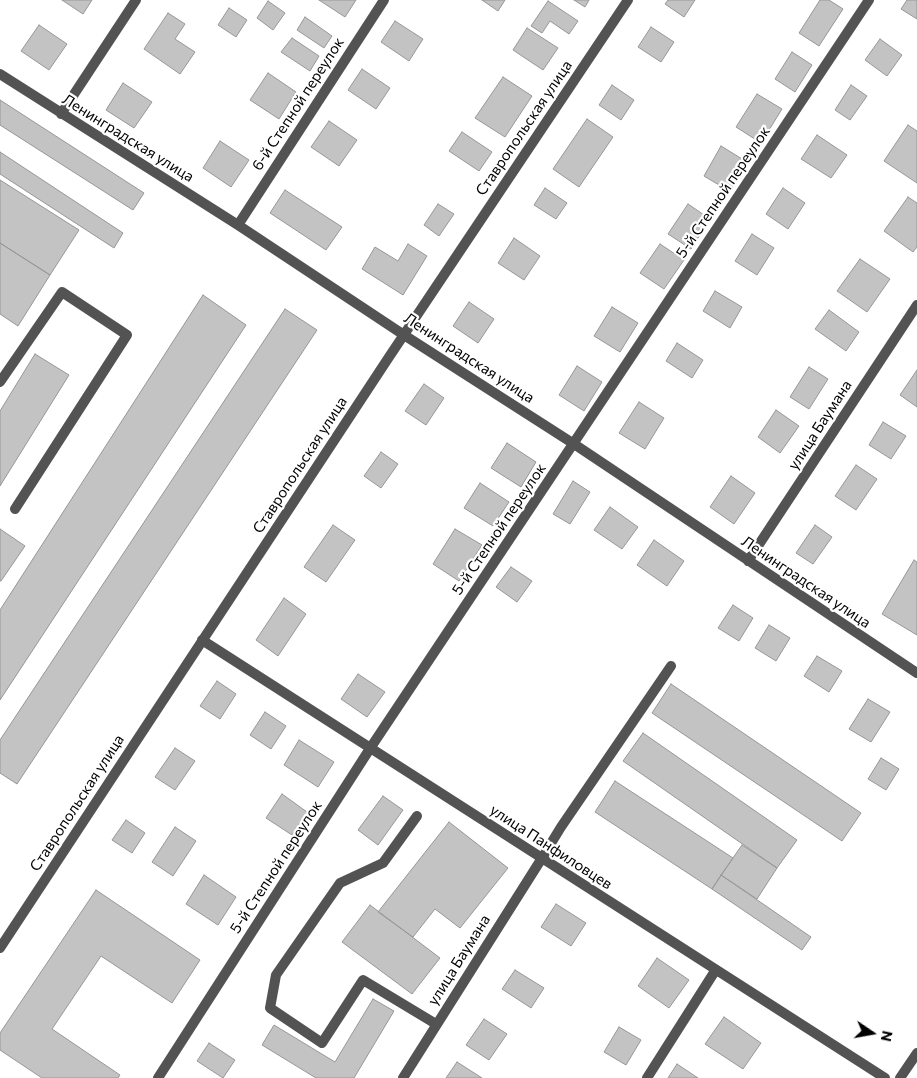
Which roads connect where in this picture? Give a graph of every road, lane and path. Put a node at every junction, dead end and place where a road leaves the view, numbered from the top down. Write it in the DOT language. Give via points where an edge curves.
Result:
graph roads {
  1 [pos="136,0"];
  2 [pos="384,0"];
  3 [pos="628,0"];
  4 [pos="869,0"];
  5 [pos="0,74"];
  6 [pos="61,114"];
  7 [pos="238,224"];
  8 [pos="917,305"];
  9 [pos="404,334"];
  10 [pos="0,382"];
  11 [pos="574,444"];
  12 [pos="15,509"];
  13 [pos="748,561"];
  14 [pos="202,640"];
  15 [pos="671,666"];
  16 [pos="916,671"];
  17 [pos="371,748"];
  18 [pos="417,816"];
  19 [pos="542,858"];
  20 [pos="0,948"];
  21 [pos="716,971"];
  22 [pos="436,1024"];
  23 [pos="917,1053"];
  24 [pos="158,1078"];
  25 [pos="403,1078"];
  26 [pos="647,1078"];
  27 [pos="885,1078"];
  28 [pos="900,1078"];
  1 -- 6 [label="street"];
  2 -- 7 [label="street, 6-й Степной переулок"];
  3 -- 9 [label="street, Ставропольская улица"];
  4 -- 11 [label="street, 5-й Степной переулок"];
  5 -- 6 [label="street, Ленинградская улица"];
  6 -- 7 [label="street, Ленинградская улица"];
  7 -- 9 [label="street, Ленинградская улица"];
  8 -- 13 [label="street, улица Баумана"];
  9 -- 11 [label="street, Ленинградская улица"];
  9 -- 14 [label="street, Ставропольская улица"];
  10 -- 12 [label="street" via="62,292 127,335"];
  11 -- 13 [label="street, Ленинградская улица"];
  11 -- 17 [label="street, 5-й Степной переулок"];
  13 -- 16 [label="street, Ленинградская улица"];
  14 -- 17 [label="street, улица Панфиловцев"];
  14 -- 20 [label="street, Ставропольская улица"];
  15 -- 19 [label="street, улица Баумана"];
  17 -- 19 [label="street, улица Панфиловцев"];
  17 -- 24 [label="street, 5-й Степной переулок"];
  18 -- 22 [label="street" via="383,863 340,883 276,976 270,1008 322,1043 363,980"];
  19 -- 21 [label="street, улица Панфиловцев"];
  19 -- 22 [label="street, улица Баумана"];
  21 -- 26 [label="street"];
  21 -- 27 [label="street, улица Панфиловцев"];
  22 -- 25 [label="street, улица Баумана"];
  23 -- 28 [label="street"];
}
